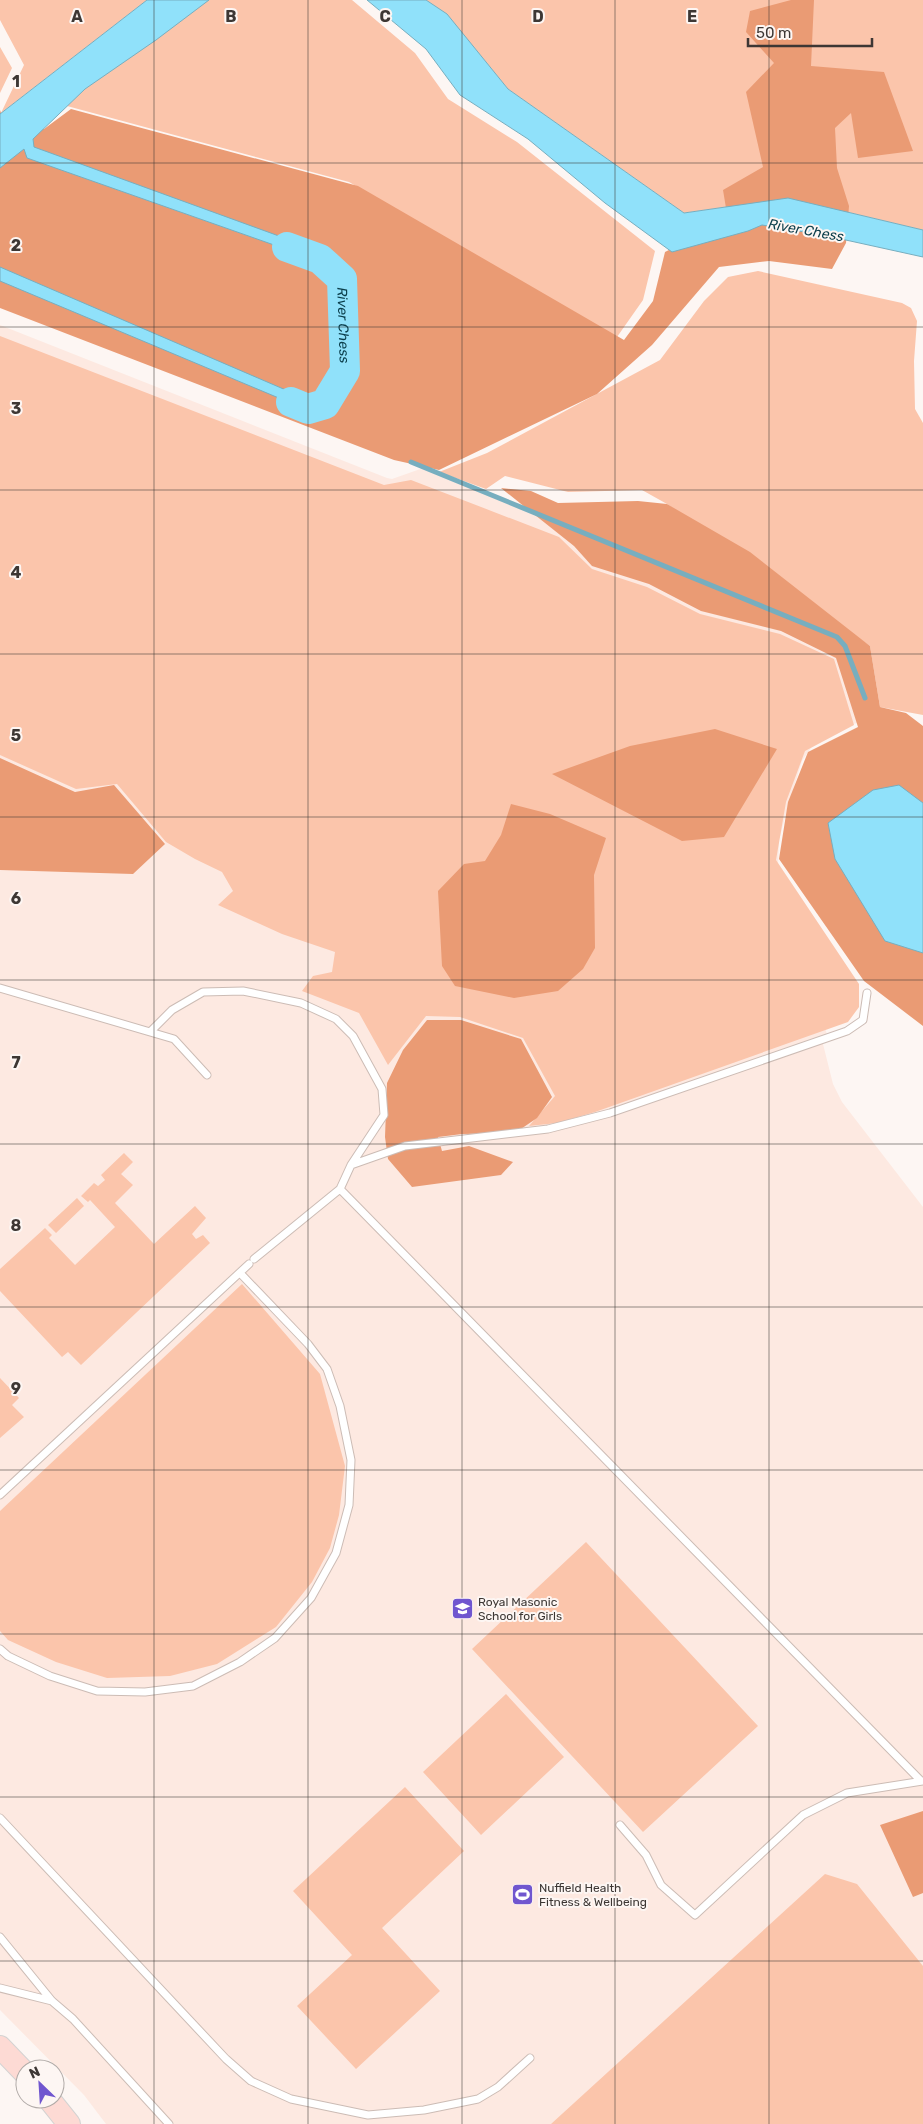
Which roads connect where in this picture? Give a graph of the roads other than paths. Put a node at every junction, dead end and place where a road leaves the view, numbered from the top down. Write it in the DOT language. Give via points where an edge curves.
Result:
graph roads {
  1 [pos="0,988"];
  2 [pos="867,992"];
  3 [pos="151,1031"];
  4 [pos="207,1075"];
  5 [pos="352,1165"];
  6 [pos="340,1189"];
  7 [pos="240,1273"];
  8 [pos="0,1495"];
  9 [pos="0,1649"];
  10 [pos="922,1781"];
  11 [pos="0,1818"];
  12 [pos="620,1826"];
  13 [pos="0,1937"];
  14 [pos="0,1988"];
  15 [pos="52,2001"];
  16 [pos="0,2047"];
  17 [pos="530,2058"];
  18 [pos="15,2063"];
  19 [pos="57,2109"];
  20 [pos="69,2124"];
  21 [pos="169,2124"];
  1 -- 3 [label="lane"];
  2 -- 5 [label="lane" via="863,1020 847,1031 610,1113 548,1129 405,1146"];
  3 -- 4 [label="lane" via="174,1039"];
  3 -- 5 [label="lane" via="172,1010 203,992 224,990 301,1003 336,1019 353,1036 382,1089 384,1116"];
  5 -- 6 [label="lane"];
  6 -- 7 [label="lane"];
  6 -- 10 [label="lane"];
  7 -- 8 [label="lane"];
  7 -- 9 [label="lane" via="308,1344 327,1369 340,1406 352,1460 349,1505 336,1553 311,1598 275,1638 240,1662 194,1686 145,1692 97,1690 50,1676"];
  10 -- 12 [label="lane" via="847,1793 803,1815 695,1915 661,1885 646,1855"];
  11 -- 17 [label="lane" via="226,2059 251,2081 268,2090 291,2099 368,2115 424,2110 478,2099 498,2087"];
  13 -- 15 [label="lane"];
  14 -- 15 [label="lane"];
  15 -- 21 [label="lane" via="73,2019"];
  16 -- 18 [label="main road"];
  19 -- 20 [label="main road"];
}
